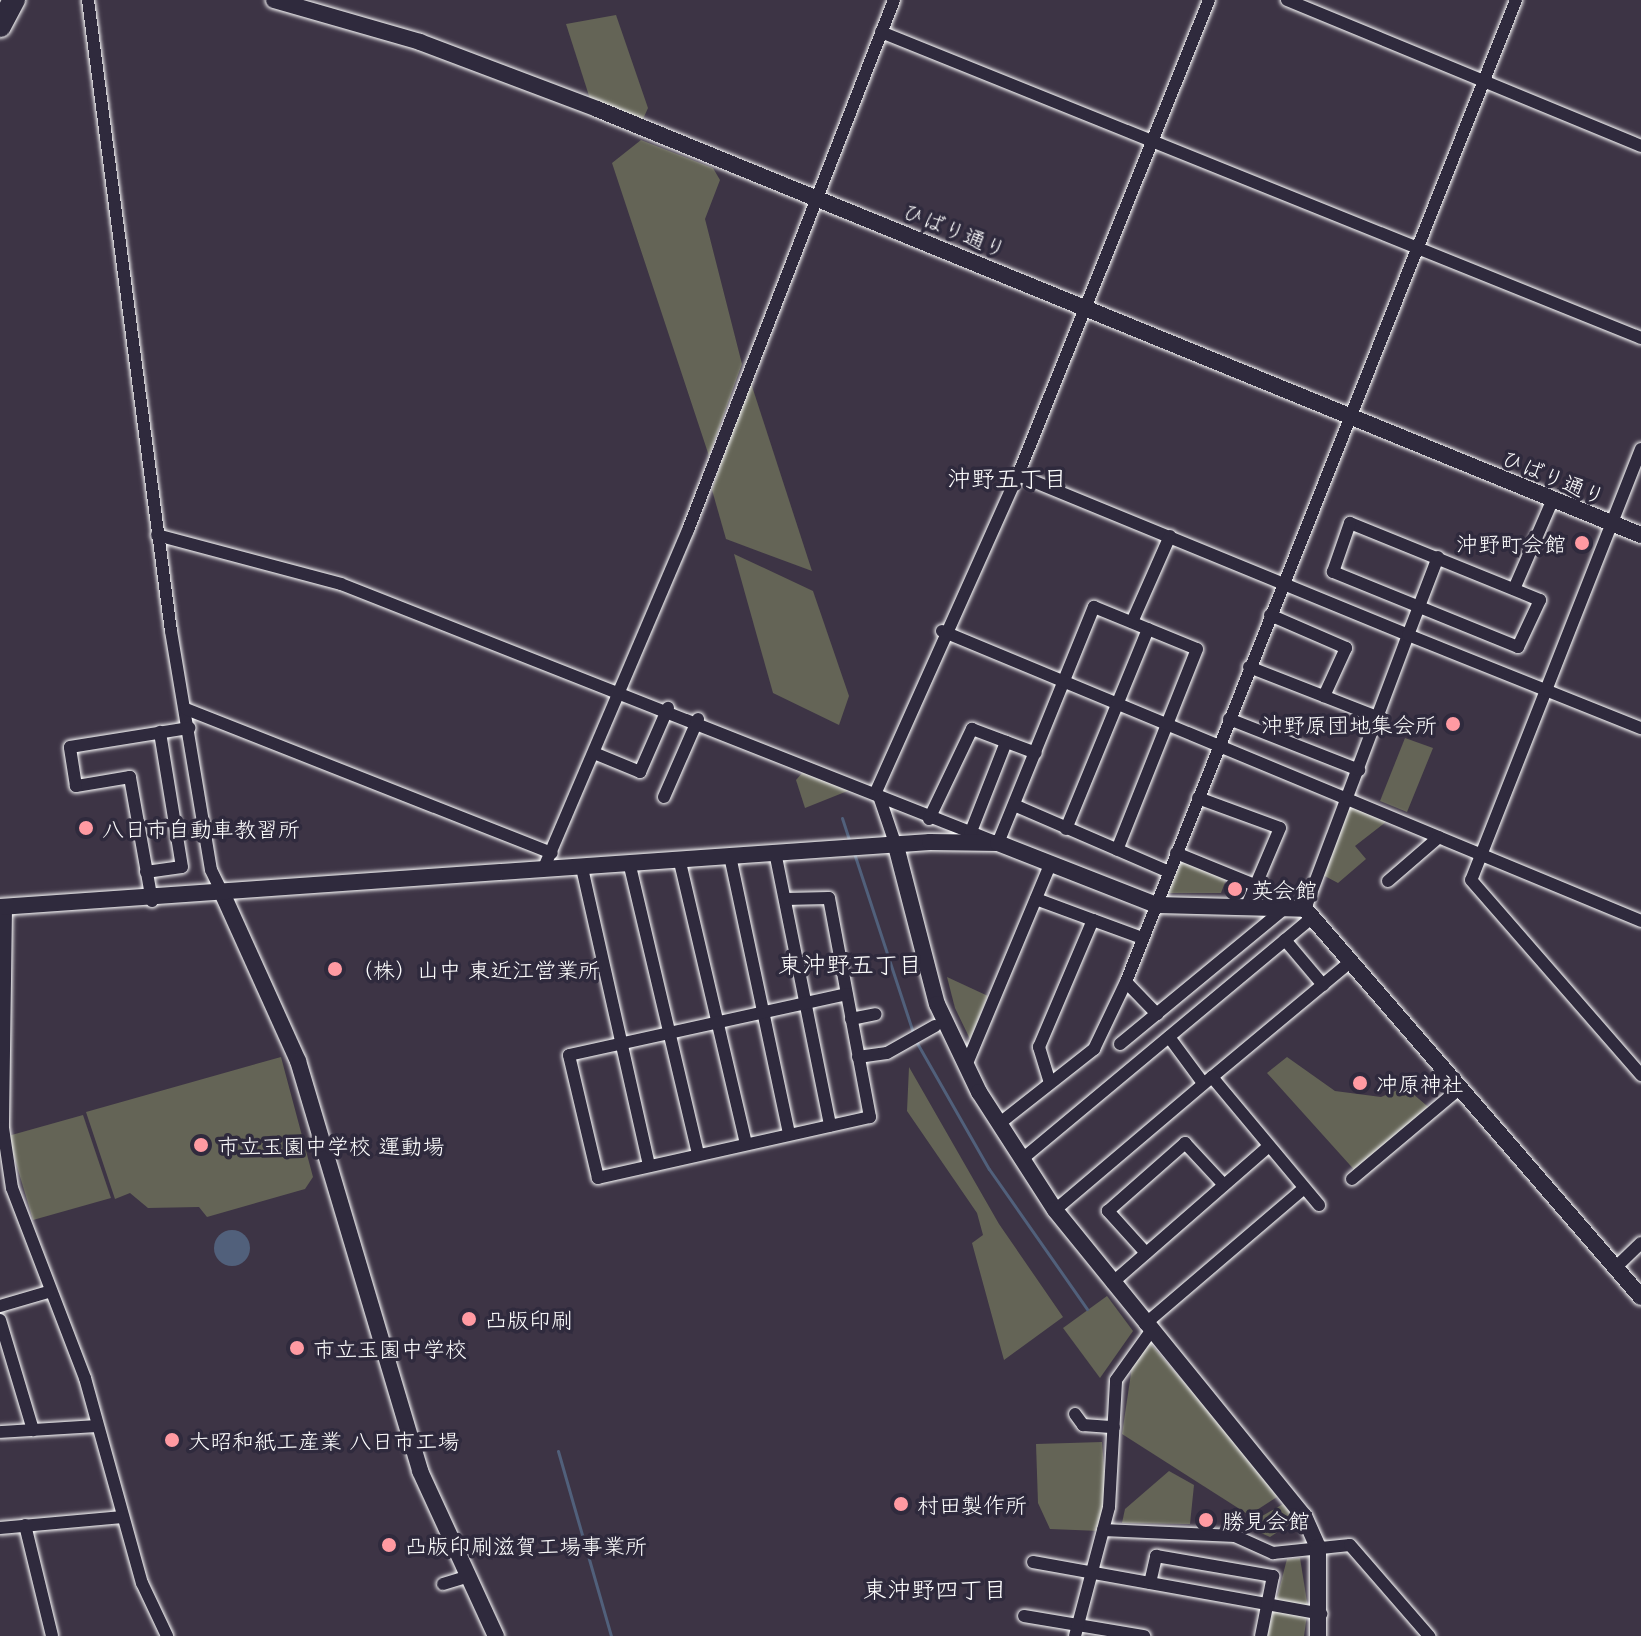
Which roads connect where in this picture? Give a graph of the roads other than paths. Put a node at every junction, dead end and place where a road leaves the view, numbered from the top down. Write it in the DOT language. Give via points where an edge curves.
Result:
graph roads {
  1 [pos="14,0"];
  2 [pos="88,0"];
  3 [pos="274,0"];
  4 [pos="894,0"];
  5 [pos="1209,0"];
  6 [pos="1287,0"];
  7 [pos="1516,0"];
  8 [pos="0,26"];
  9 [pos="881,32"];
  10 [pos="1488,83"];
  11 [pos="1153,137"];
  12 [pos="1641,146"];
  13 [pos="822,198"];
  14 [pos="1420,248"];
  15 [pos="1088,307"];
  16 [pos="1641,338"];
  17 [pos="1352,417"];
  18 [pos="1641,449"];
  19 [pos="1018,475"];
  20 [pos="1553,499"];
  21 [pos="1611,523"];
  22 [pos="157,535"];
  23 [pos="1641,535"];
  24 [pos="1170,536"];
  25 [pos="1438,557"];
  26 [pos="1284,582"];
  27 [pos="1514,589"];
  28 [pos="1419,607"];
  29 [pos="1270,615"];
  30 [pos="1132,622"];
  31 [pos="1148,629"];
  32 [pos="942,631"];
  33 [pos="1408,635"];
  34 [pos="1249,667"];
  35 [pos="1066,683"];
  36 [pos="1548,688"];
  37 [pos="615,693"];
  38 [pos="1324,696"];
  39 [pos="1117,704"];
  40 [pos="668,708"];
  41 [pos="186,709"];
  42 [pos="1380,718"];
  43 [pos="698,719"];
  44 [pos="1229,719"];
  45 [pos="1167,724"];
  46 [pos="189,728"];
  47 [pos="1641,728"];
  48 [pos="160,732"];
  49 [pos="1006,742"];
  50 [pos="1218,746"];
  51 [pos="594,753"];
  52 [pos="1036,753"];
  53 [pos="1359,770"];
  54 [pos="877,795"];
  55 [pos="664,797"];
  56 [pos="1198,798"];
  57 [pos="1348,800"];
  58 [pos="1014,805"];
  59 [pos="929,819"];
  60 [pos="1066,829"];
  61 [pos="970,834"];
  62 [pos="1439,837"];
  63 [pos="998,843"];
  64 [pos="888,846"];
  65 [pos="1117,850"];
  66 [pos="775,852"];
  67 [pos="552,853"];
  68 [pos="1176,853"];
  69 [pos="1482,854"];
  70 [pos="730,856"];
  71 [pos="679,858"];
  72 [pos="629,862"];
  73 [pos="1050,865"];
  74 [pos="582,868"];
  75 [pos="543,870"];
  76 [pos="146,872"];
  77 [pos="1169,872"];
  78 [pos="1388,881"];
  79 [pos="1255,885"];
  80 [pos="224,897"];
  81 [pos="785,899"];
  82 [pos="1036,899"];
  83 [pos="152,901"];
  84 [pos="1156,905"];
  85 [pos="3,908"];
  86 [pos="1246,908"];
  87 [pos="1285,908"];
  88 [pos="1310,912"];
  89 [pos="1093,920"];
  90 [pos="1641,921"];
  91 [pos="1142,938"];
  92 [pos="1285,940"];
  93 [pos="1349,963"];
  94 [pos="1126,982"];
  95 [pos="1323,985"];
  96 [pos="846,994"];
  97 [pos="806,1003"];
  98 [pos="3,1010"];
  99 [pos="763,1012"];
  100 [pos="876,1014"];
  101 [pos="1157,1014"];
  102 [pos="851,1019"];
  103 [pos="717,1022"];
  104 [pos="935,1026"];
  105 [pos="669,1033"];
  106 [pos="1169,1037"];
  107 [pos="622,1043"];
  108 [pos="1120,1044"];
  109 [pos="3,1045"];
  110 [pos="858,1057"];
  111 [pos="968,1061"];
  112 [pos="1641,1075"];
  113 [pos="1208,1080"];
  114 [pos="1050,1083"];
  115 [pos="1459,1089"];
  116 [pos="1000,1123"];
  117 [pos="830,1126"];
  118 [pos="789,1134"];
  119 [pos="746,1143"];
  120 [pos="1269,1146"];
  121 [pos="2,1148"];
  122 [pos="698,1155"];
  123 [pos="1021,1160"];
  124 [pos="649,1166"];
  125 [pos="1352,1179"];
  126 [pos="1224,1185"];
  127 [pos="1304,1188"];
  128 [pos="6,1190"];
  129 [pos="1319,1205"];
  130 [pos="1055,1210"];
  131 [pos="1641,1243"];
  132 [pos="1146,1253"];
  133 [pos="1615,1268"];
  134 [pos="1112,1283"];
  135 [pos="48,1292"];
  136 [pos="1641,1297"];
  137 [pos="0,1306"];
  138 [pos="0,1320"];
  139 [pos="1148,1328"];
  140 [pos="1075,1414"];
  141 [pos="95,1426"];
  142 [pos="1114,1427"];
  143 [pos="33,1430"];
  144 [pos="0,1432"];
  145 [pos="123,1517"];
  146 [pos="25,1525"];
  147 [pos="0,1528"];
  148 [pos="1103,1530"];
  149 [pos="1318,1547"];
  150 [pos="1033,1562"];
  151 [pos="1090,1572"];
  152 [pos="466,1577"];
  153 [pos="1150,1583"];
  154 [pos="443,1584"];
  155 [pos="1267,1603"];
  156 [pos="1321,1614"];
  157 [pos="1024,1616"];
  158 [pos="1076,1630"];
  159 [pos="52,1636"];
  160 [pos="167,1636"];
  161 [pos="496,1636"];
  162 [pos="1144,1636"];
  163 [pos="1261,1636"];
  164 [pos="1318,1636"];
  165 [pos="1429,1636"];
  1 -- 8 [label="highway"];
  2 -- 22 [label="street"];
  3 -- 13 [label="street, ひばり通り" via="420,42"];
  4 -- 9 [label="street"];
  5 -- 11 [label="street"];
  6 -- 10 [label="street"];
  7 -- 10 [label="street"];
  9 -- 11 [label="street"];
  9 -- 13 [label="street"];
  10 -- 12 [label="street"];
  10 -- 14 [label="street"];
  11 -- 14 [label="street"];
  11 -- 15 [label="street"];
  13 -- 15 [label="street, ひばり通り"];
  13 -- 37 [label="street"];
  14 -- 16 [label="street"];
  14 -- 17 [label="street"];
  15 -- 17 [label="street, ひばり通り"];
  15 -- 19 [label="street"];
  17 -- 20 [label="street, ひばり通り"];
  17 -- 26 [label="street"];
  18 -- 21 [label="street"];
  19 -- 24 [label="street"];
  19 -- 32 [label="street"];
  20 -- 21 [label="street, ひばり通り"];
  20 -- 27 [label="street"];
  21 -- 23 [label="street, ひばり通り"];
  21 -- 36 [label="street"];
  22 -- 37 [label="street" via="341,584"];
  22 -- 41 [label="street"];
  24 -- 26 [label="street"];
  24 -- 30 [label="street"];
  25 -- 27 [label="street"];
  25 -- 28 [label="street"];
  25 -- 28 [label="street" via="1350,523 1333,572"];
  26 -- 29 [label="street"];
  26 -- 33 [label="street"];
  27 -- 28 [label="street" via="1540,600 1518,647"];
  28 -- 33 [label="street"];
  29 -- 34 [label="street"];
  29 -- 38 [label="street" via="1346,648"];
  30 -- 31 [label="street"];
  30 -- 35 [label="street" via="1094,607"];
  31 -- 39 [label="street"];
  31 -- 45 [label="street" via="1197,649"];
  32 -- 35 [label="street"];
  32 -- 54 [label="street"];
  33 -- 36 [label="street"];
  33 -- 42 [label="street"];
  34 -- 38 [label="street"];
  34 -- 44 [label="street"];
  35 -- 39 [label="street"];
  35 -- 52 [label="street"];
  36 -- 47 [label="street"];
  36 -- 69 [label="street"];
  37 -- 40 [label="street"];
  37 -- 51 [label="street"];
  38 -- 42 [label="street"];
  39 -- 45 [label="street"];
  39 -- 60 [label="street"];
  40 -- 43 [label="street"];
  40 -- 51 [label="street" via="640,772"];
  41 -- 46 [label="street"];
  41 -- 67 [label="street"];
  42 -- 53 [label="street"];
  43 -- 54 [label="street"];
  43 -- 55 [label="street"];
  44 -- 50 [label="street"];
  44 -- 53 [label="street"];
  45 -- 50 [label="street"];
  45 -- 65 [label="street"];
  46 -- 48 [label="street"];
  46 -- 80 [label="street" via="211,870"];
  48 -- 76 [label="street" via="182,867"];
  48 -- 76 [label="street" via="70,747 76,786 130,777"];
  49 -- 52 [label="street"];
  49 -- 59 [label="street" via="972,729"];
  49 -- 61 [label="street"];
  50 -- 56 [label="street"];
  50 -- 57 [label="street"];
  51 -- 67 [label="street"];
  52 -- 58 [label="street"];
  53 -- 57 [label="street"];
  54 -- 59 [label="street"];
  54 -- 64 [label="street"];
  56 -- 68 [label="street"];
  56 -- 79 [label="street" via="1280,828"];
  57 -- 62 [label="street"];
  57 -- 88 [label="street"];
  58 -- 60 [label="street"];
  58 -- 63 [label="street"];
  59 -- 61 [label="street"];
  60 -- 65 [label="street"];
  61 -- 63 [label="street"];
  62 -- 69 [label="street"];
  62 -- 78 [label="street"];
  63 -- 64 [label="street"];
  63 -- 73 [label="street"];
  64 -- 66 [label="street"];
  64 -- 111 [label="street" via="937,1004"];
  65 -- 77 [label="street"];
  66 -- 70 [label="street"];
  66 -- 81 [label="street"];
  67 -- 75 [label="street"];
  68 -- 77 [label="street"];
  68 -- 79 [label="street"];
  69 -- 90 [label="street"];
  69 -- 112 [label="street" via="1471,880"];
  70 -- 71 [label="street"];
  70 -- 99 [label="street"];
  71 -- 72 [label="street"];
  71 -- 103 [label="street"];
  72 -- 74 [label="street"];
  72 -- 105 [label="street"];
  73 -- 82 [label="street"];
  73 -- 84 [label="street"];
  74 -- 75 [label="street"];
  74 -- 107 [label="street"];
  75 -- 80 [label="street"];
  76 -- 83 [label="street"];
  77 -- 84 [label="street"];
  79 -- 86 [label="street"];
  80 -- 83 [label="street"];
  80 -- 152 [label="street" via="298,1061 420,1471"];
  81 -- 96 [label="street" via="829,898"];
  81 -- 97 [label="street"];
  82 -- 89 [label="street"];
  82 -- 111 [label="street"];
  83 -- 85 [label="street"];
  84 -- 86 [label="street"];
  84 -- 91 [label="street"];
  85 -- 98 [label="street"];
  86 -- 87 [label="street"];
  87 -- 88 [label="street"];
  87 -- 101 [label="street"];
  88 -- 92 [label="street"];
  88 -- 93 [label="street"];
  89 -- 91 [label="street"];
  89 -- 114 [label="street" via="1039,1047"];
  91 -- 94 [label="street"];
  92 -- 95 [label="street"];
  92 -- 106 [label="street"];
  93 -- 95 [label="street"];
  93 -- 115 [label="street"];
  94 -- 101 [label="street"];
  94 -- 114 [label="street" via="1094,1049"];
  95 -- 113 [label="street"];
  96 -- 97 [label="street"];
  96 -- 102 [label="street"];
  97 -- 99 [label="street"];
  97 -- 117 [label="street"];
  98 -- 109 [label="street"];
  99 -- 103 [label="street"];
  99 -- 118 [label="street"];
  100 -- 102 [label="street"];
  101 -- 108 [label="street"];
  102 -- 110 [label="street"];
  103 -- 105 [label="street"];
  103 -- 119 [label="street"];
  104 -- 110 [label="street" via="887,1053"];
  105 -- 107 [label="street"];
  105 -- 122 [label="street"];
  106 -- 113 [label="street"];
  106 -- 123 [label="street"];
  107 -- 124 [label="street"];
  107 -- 124 [label="street" via="569,1055 598,1178"];
  109 -- 121 [label="street"];
  110 -- 117 [label="street" via="870,1117"];
  111 -- 116 [label="street"];
  113 -- 120 [label="street"];
  113 -- 130 [label="street"];
  114 -- 116 [label="street"];
  115 -- 125 [label="street"];
  115 -- 133 [label="street"];
  116 -- 123 [label="street"];
  117 -- 118 [label="street"];
  118 -- 119 [label="street"];
  119 -- 122 [label="street"];
  120 -- 126 [label="street"];
  120 -- 127 [label="street"];
  121 -- 128 [label="street"];
  122 -- 124 [label="street"];
  123 -- 130 [label="street"];
  126 -- 132 [label="street"];
  126 -- 132 [label="street" via="1185,1143 1108,1211"];
  127 -- 129 [label="street"];
  127 -- 139 [label="street"];
  128 -- 135 [label="street"];
  130 -- 134 [label="street"];
  131 -- 133 [label="street"];
  132 -- 134 [label="street"];
  133 -- 136 [label="street"];
  134 -- 139 [label="street"];
  135 -- 137 [label="street"];
  135 -- 141 [label="street" via="85,1378"];
  138 -- 143 [label="street"];
  139 -- 142 [label="street" via="1116,1380"];
  139 -- 149 [label="street" via="1286,1487"];
  140 -- 142 [label="street" via="1083,1425"];
  141 -- 143 [label="street"];
  141 -- 145 [label="street"];
  142 -- 148 [label="street"];
  143 -- 144 [label="street"];
  145 -- 146 [label="street"];
  145 -- 160 [label="street"];
  146 -- 147 [label="street"];
  146 -- 159 [label="street"];
  148 -- 149 [label="street" via="1235,1536 1273,1553"];
  148 -- 151 [label="street"];
  149 -- 156 [label="street"];
  149 -- 165 [label="street" via="1350,1545"];
  150 -- 151 [label="street"];
  151 -- 153 [label="street"];
  151 -- 158 [label="street"];
  152 -- 154 [label="street"];
  152 -- 161 [label="street"];
  153 -- 155 [label="street"];
  153 -- 155 [label="street" via="1156,1556 1258,1573 1273,1576"];
  155 -- 156 [label="street"];
  155 -- 163 [label="street"];
  156 -- 164 [label="street"];
  157 -- 158 [label="street"];
  158 -- 162 [label="street"];
}
